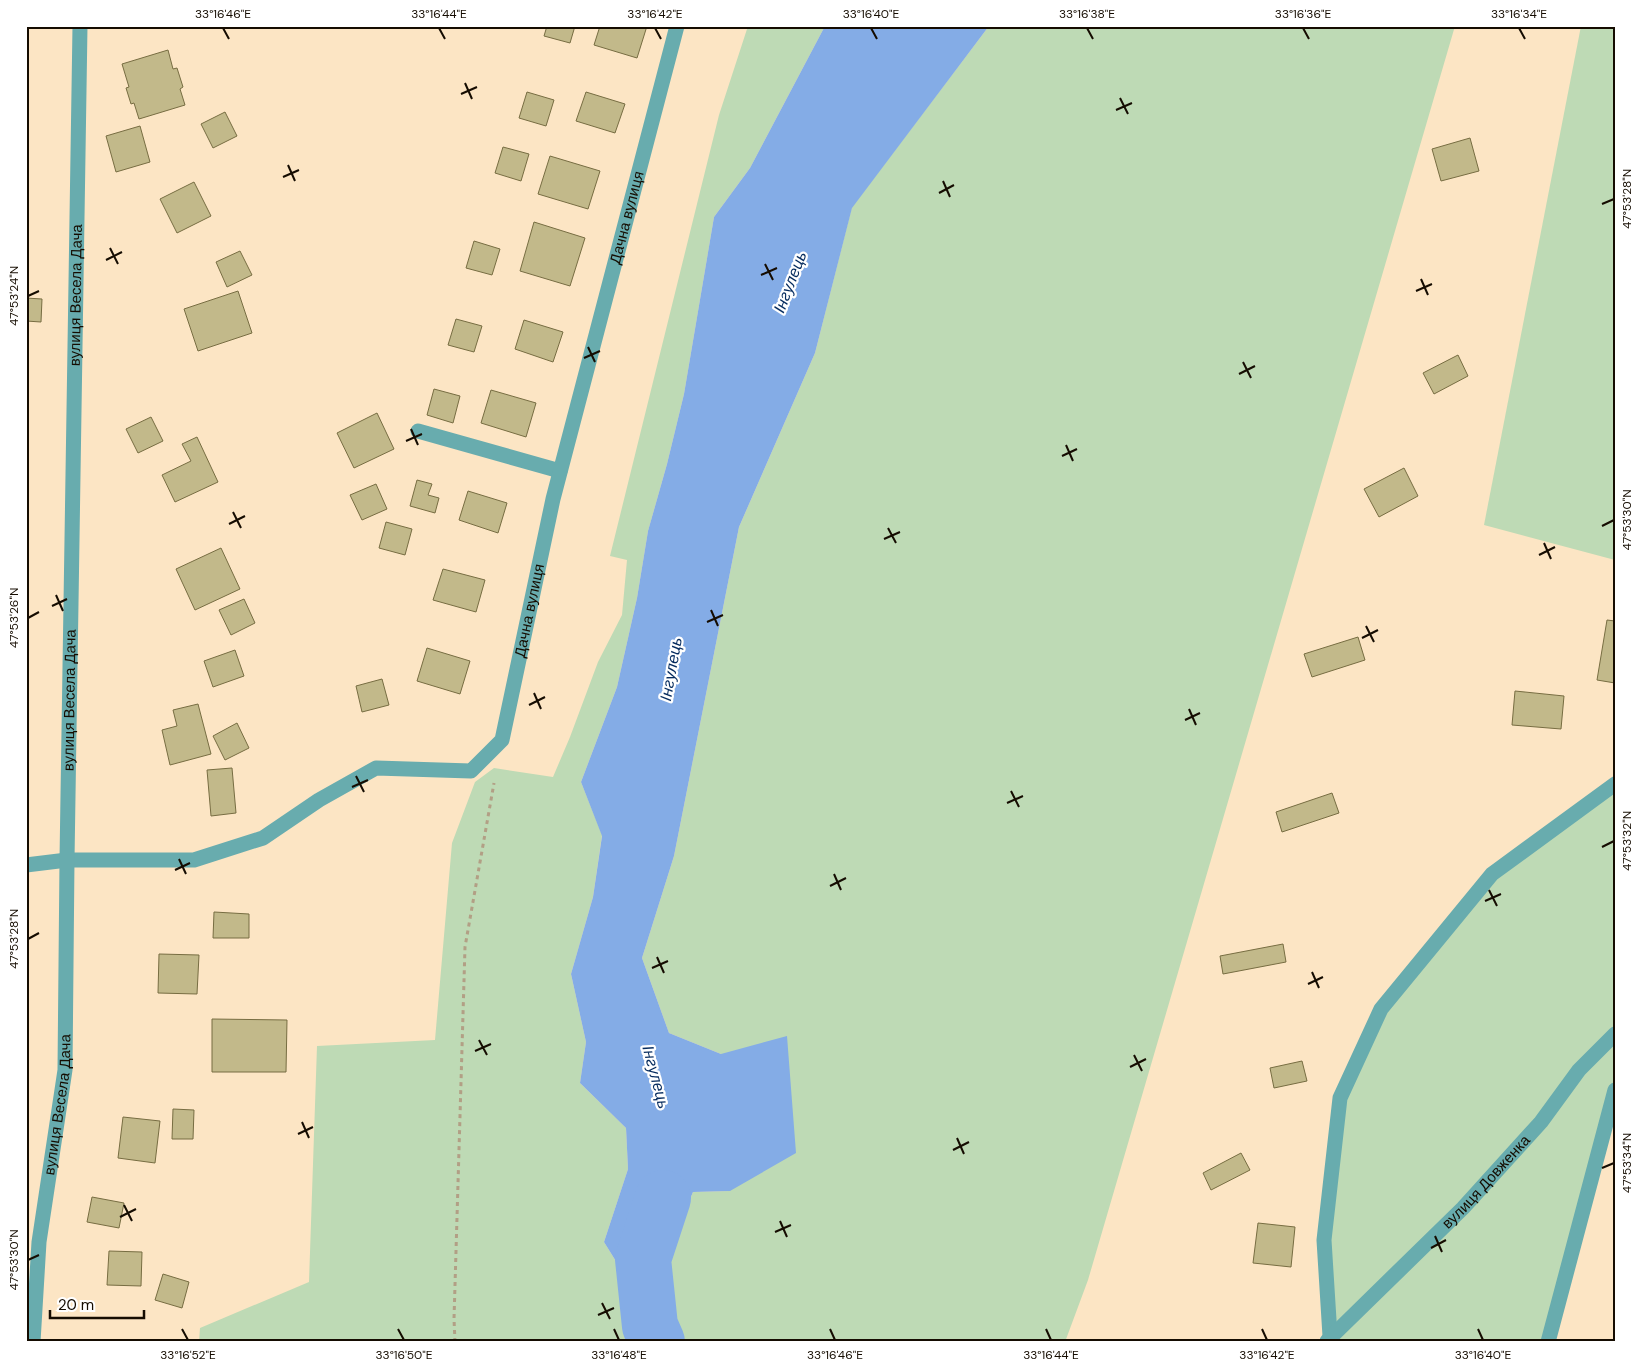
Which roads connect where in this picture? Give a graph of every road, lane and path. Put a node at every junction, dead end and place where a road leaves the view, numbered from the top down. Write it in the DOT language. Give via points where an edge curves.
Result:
graph roads {
  1 [pos="80,26"];
  2 [pos="677,26"];
  3 [pos="418,431"];
  4 [pos="560,470"];
  5 [pos="495,779"];
  6 [pos="1615,784"];
  7 [pos="67,860"];
  8 [pos="26,865"];
  9 [pos="1615,1034"];
  10 [pos="1615,1090"];
  11 [pos="33,1242"];
  12 [pos="1328,1339"];
  13 [pos="33,1342"];
  14 [pos="455,1342"];
  15 [pos="1548,1342"];
  1 -- 7 [label="street, вулиця Весела Дача"];
  2 -- 4 [label="street, Дачна вулиця"];
  3 -- 4 [label="street"];
  4 -- 7 [label="street, Дачна вулиця" via="502,740 471,770 376,768 318,800 263,838 194,860"];
  5 -- 14 [label="path" via="465,947"];
  6 -- 12 [label="street" via="1492,874 1381,1009 1340,1098 1324,1240"];
  7 -- 8 [label="street, Дачна вулиця"];
  7 -- 11 [label="street, вулиця Весела Дача" via="66,1070"];
  9 -- 12 [label="street, вулиця Довженка" via="1579,1070 1541,1122 1463,1208"];
  10 -- 15 [label="street"];
  11 -- 13 [label="street, вулиця Весела Дача"];
}
